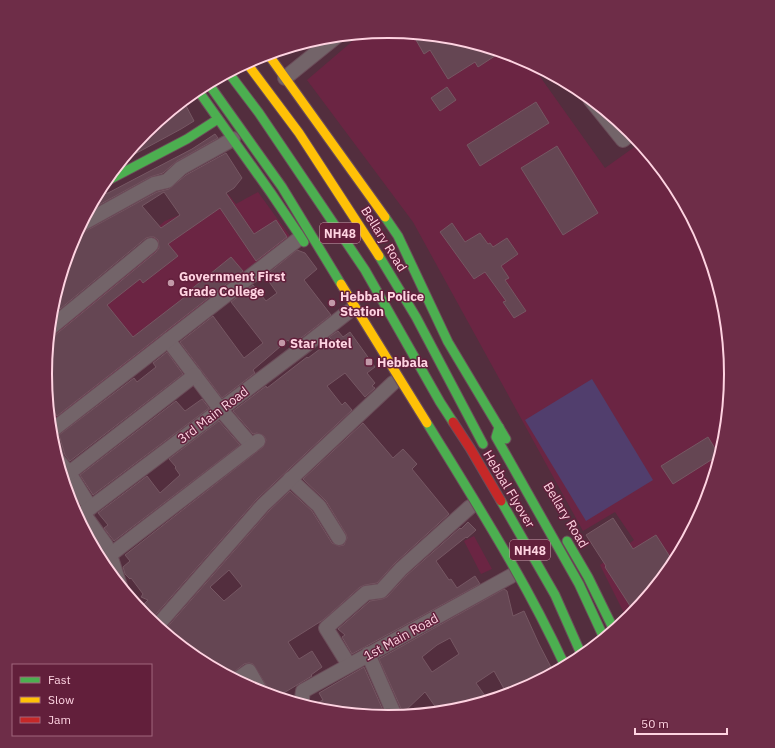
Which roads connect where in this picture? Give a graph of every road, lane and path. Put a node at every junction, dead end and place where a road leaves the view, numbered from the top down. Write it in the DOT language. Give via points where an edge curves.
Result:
graph roads {
  1 [pos="328,43"];
  2 [pos="272,59"];
  3 [pos="250,68"];
  4 [pos="232,77"];
  5 [pos="285,78"];
  6 [pos="212,88"];
  7 [pos="201,95"];
  8 [pos="605,118"];
  9 [pos="218,119"];
  10 [pos="626,137"];
  11 [pos="233,139"];
  12 [pos="116,176"];
  13 [pos="89,220"];
  14 [pos="301,237"];
  15 [pos="151,245"];
  16 [pos="348,312"];
  17 [pos="55,324"];
  18 [pos="168,340"];
  19 [pos="386,372"];
  20 [pos="195,375"];
  21 [pos="394,383"];
  22 [pos="413,387"];
  23 [pos="427,394"];
  24 [pos="440,402"];
  25 [pos="221,410"];
  26 [pos="500,427"];
  27 [pos="56,428"];
  28 [pos="481,441"];
  29 [pos="489,454"];
  30 [pos="65,468"];
  31 [pos="69,473"];
  32 [pos="290,479"];
  33 [pos="536,490"];
  34 [pos="470,507"];
  35 [pos="84,513"];
  36 [pos="564,536"];
  37 [pos="339,538"];
  38 [pos="110,555"];
  39 [pos="115,571"];
  40 [pos="511,576"];
  41 [pos="161,622"];
  42 [pos="611,625"];
  43 [pos="602,633"];
  44 [pos="579,650"];
  45 [pos="368,654"];
  46 [pos="562,660"];
  47 [pos="557,664"];
  48 [pos="350,665"];
  49 [pos="242,676"];
  50 [pos="256,682"];
  51 [pos="302,699"];
  52 [pos="392,710"];
  1 -- 5 [label="street"];
  2 -- 5 [label="main road, Bellary Road"];
  3 -- 28 [label="main road, Bellary Road / NH48" via="337,190 416,317"];
  4 -- 24 [label="main road, NH48" via="351,248"];
  5 -- 26 [label="main road, Bellary Road" via="381,210 401,242 448,342"];
  6 -- 46 [label="main road, bridge" via="282,187 495,534 547,627"];
  7 -- 9 [label="main road"];
  8 -- 10 [label="street" via="623,140"];
  9 -- 11 [label="main road"];
  9 -- 12 [label="main road" via="187,139"];
  11 -- 13 [label="street" via="182,168 167,181 154,184"];
  11 -- 14 [label="main road"];
  14 -- 16 [label="main road"];
  14 -- 18 [label="street"];
  15 -- 17 [label="street"];
  16 -- 19 [label="main road"];
  16 -- 25 [label="street, 3rd Main Road"];
  18 -- 20 [label="street"];
  18 -- 27 [label="street"];
  19 -- 21 [label="main road"];
  19 -- 22 [label="main road"];
  20 -- 25 [label="street"];
  20 -- 31 [label="street"];
  21 -- 32 [label="street"];
  21 -- 34 [label="main road"];
  23 -- 24 [label="main road"];
  24 -- 44 [label="main road, Hebbal Flyover / NH48" via="539,566"];
  25 -- 35 [label="street, 3rd Main Road"];
  25 -- 38 [label="street" via="255,443"];
  26 -- 33 [label="main road, Bellary Road"];
  26 -- 43 [label="main road, NH48" via="496,437 579,584"];
  28 -- 29 [label="main road, Hebbal Flyover"];
  30 -- 31 [label="street"];
  31 -- 35 [label="street"];
  32 -- 37 [label="street" via="319,506"];
  32 -- 41 [label="street" via="263,505"];
  34 -- 40 [label="main road"];
  34 -- 48 [label="street" via="400,569 381,591 366,593 326,628"];
  35 -- 38 [label="street"];
  36 -- 42 [label="main road, Bellary Road" via="588,576"];
  38 -- 39 [label="street"];
  40 -- 45 [label="street, 1st Main Road"];
  40 -- 47 [label="main road"];
  45 -- 48 [label="street, 1st Main Road"];
  45 -- 52 [label="street"];
  48 -- 51 [label="street, 1st Main Road" via="303,691"];
  49 -- 50 [label="street" via="249,671"];
}
